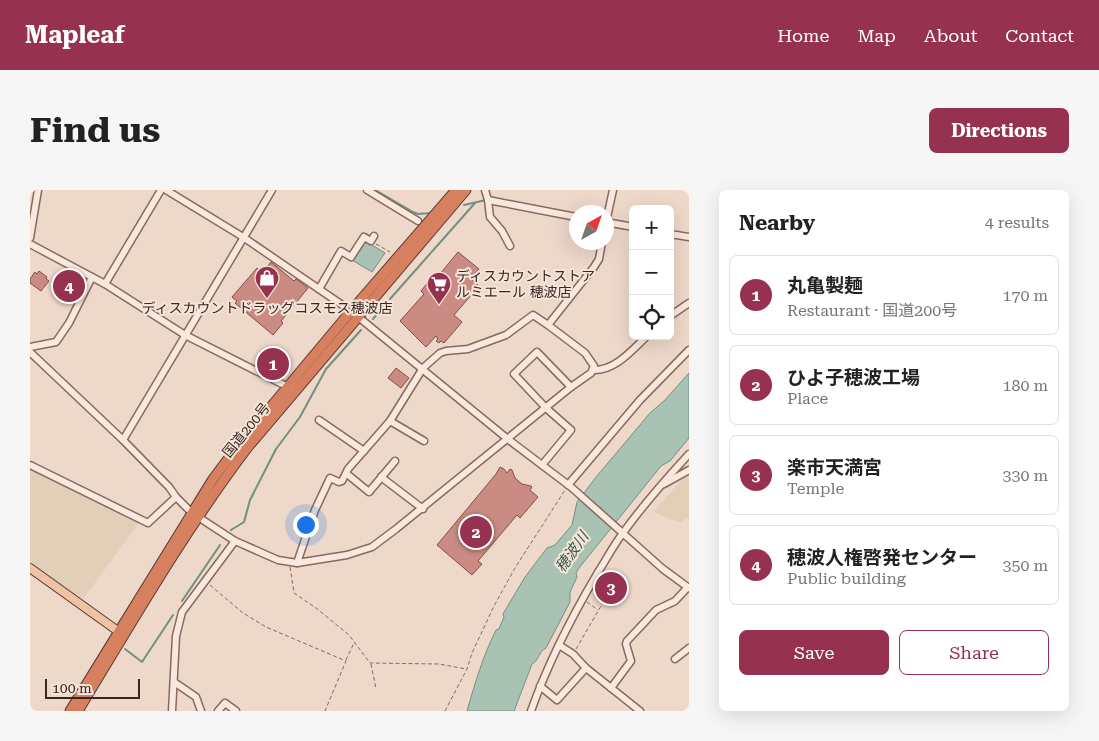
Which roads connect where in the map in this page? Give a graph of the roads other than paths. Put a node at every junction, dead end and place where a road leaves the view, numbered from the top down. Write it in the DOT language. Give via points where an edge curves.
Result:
graph roads {
  1 [pos="38,190"];
  2 [pos="162,190"];
  3 [pos="166,190"];
  4 [pos="272,190"];
  5 [pos="367,190"];
  6 [pos="456,190"];
  7 [pos="466,190"];
  8 [pos="485,190"];
  9 [pos="613,190"];
  10 [pos="488,200"];
  11 [pos="30,203"];
  12 [pos="610,205"];
  13 [pos="569,216"];
  14 [pos="418,221"];
  15 [pos="614,223"];
  16 [pos="629,226"];
  17 [pos="674,235"];
  18 [pos="243,237"];
  19 [pos="30,238"];
  20 [pos="689,238"];
  21 [pos="373,239"];
  22 [pos="30,244"];
  23 [pos="510,246"];
  24 [pos="601,250"];
  25 [pos="92,277"];
  26 [pos="105,284"];
  27 [pos="319,289"];
  28 [pos="689,304"];
  29 [pos="674,313"];
  30 [pos="354,314"];
  31 [pos="548,325"];
  32 [pos="185,335"];
  33 [pos="642,340"];
  34 [pos="30,347"];
  35 [pos="689,350"];
  36 [pos="30,352"];
  37 [pos="423,368"];
  38 [pos="593,370"];
  39 [pos="572,387"];
  40 [pos="292,390"];
  41 [pos="546,408"];
  42 [pos="320,420"];
  43 [pos="390,421"];
  44 [pos="123,440"];
  45 [pos="509,440"];
  46 [pos="424,441"];
  47 [pos="364,451"];
  48 [pos="689,454"];
  49 [pos="394,461"];
  50 [pos="30,465"];
  51 [pos="542,465"];
  52 [pos="689,470"];
  53 [pos="347,474"];
  54 [pos="381,477"];
  55 [pos="570,486"];
  56 [pos="659,488"];
  57 [pos="176,497"];
  58 [pos="423,509"];
  59 [pos="195,516"];
  60 [pos="622,530"];
  61 [pos="235,541"];
  62 [pos="297,562"];
  63 [pos="30,568"];
  64 [pos="688,588"];
  65 [pos="121,634"];
  66 [pos="559,645"];
  67 [pos="689,648"];
  68 [pos="675,659"];
  69 [pos="586,668"];
  70 [pos="174,682"];
  71 [pos="540,686"];
  72 [pos="611,688"];
  73 [pos="70,711"];
  74 [pos="78,711"];
  75 [pos="172,711"];
  76 [pos="201,711"];
  77 [pos="218,711"];
  78 [pos="236,711"];
  79 [pos="531,711"];
  80 [pos="640,711"];
  1 -- 11 [label="street"];
  1 -- 19 [label="street"];
  2 -- 26 [label="street"];
  3 -- 18 [label="street"];
  4 -- 18 [label="street"];
  5 -- 14 [label="street"];
  6 -- 30 [label="highway, 国道200号"];
  7 -- 30 [label="highway, 国道200号"];
  8 -- 10 [label="street"];
  9 -- 12 [label="street"];
  10 -- 13 [label="street"];
  10 -- 23 [label="street" via="490,217"];
  15 -- 16 [label="street"];
  17 -- 20 [label="street"];
  18 -- 27 [label="street"];
  18 -- 32 [label="street"];
  21 -- 27 [label="street" via="364,237 351,257 341,251"];
  22 -- 25 [label="street"];
  24 -- 31 [label="street" via="594,267"];
  25 -- 26 [label="street"];
  25 -- 34 [label="street" via="69,324 56,342"];
  26 -- 32 [label="street"];
  27 -- 30 [label="street"];
  28 -- 29 [label="street"];
  30 -- 37 [label="street"];
  30 -- 40 [label="highway, 国道200号"];
  31 -- 37 [label="street" via="534,315 506,335 468,349 440,353"];
  31 -- 38 [label="street" via="585,352 594,366"];
  32 -- 40 [label="street"];
  32 -- 44 [label="street"];
  33 -- 38 [label="street" via="614,364"];
  35 -- 55 [label="street" via="640,400"];
  36 -- 44 [label="street"];
  37 -- 43 [label="street"];
  37 -- 45 [label="street"];
  38 -- 39 [label="street"];
  39 -- 41 [label="street"];
  39 -- 41 [label="street" via="537,352 514,374"];
  40 -- 59 [label="highway, 国道200号"];
  41 -- 45 [label="street"];
  41 -- 51 [label="street" via="571,430"];
  42 -- 47 [label="street"];
  43 -- 46 [label="street"];
  43 -- 47 [label="street"];
  44 -- 57 [label="street"];
  45 -- 51 [label="street"];
  45 -- 58 [label="street"];
  47 -- 53 [label="street"];
  48 -- 56 [label="street"];
  49 -- 54 [label="street"];
  50 -- 57 [label="street" via="148,523"];
  51 -- 55 [label="street"];
  52 -- 56 [label="street"];
  53 -- 54 [label="street" via="369,492"];
  53 -- 62 [label="street" via="339,482 330,478"];
  54 -- 58 [label="street"];
  55 -- 60 [label="street"];
  56 -- 60 [label="street"];
  57 -- 59 [label="street"];
  58 -- 62 [label="street" via="372,547 347,555"];
  59 -- 61 [label="street"];
  59 -- 65 [label="highway, 国道200号"];
  60 -- 64 [label="street"];
  60 -- 66 [label="street"];
  61 -- 62 [label="street" via="278,560"];
  61 -- 70 [label="street" via="182,612 176,636"];
  63 -- 65 [label="main road"];
  64 -- 72 [label="street" via="675,601 656,610 626,641 631,661"];
  65 -- 73 [label="highway, 国道200号"];
  65 -- 74 [label="highway, 国道200号"];
  66 -- 69 [label="street"];
  66 -- 71 [label="street"];
  67 -- 68 [label="street"];
  69 -- 71 [label="street" via="557,700"];
  69 -- 72 [label="street"];
  70 -- 75 [label="street"];
  70 -- 76 [label="street" via="196,697"];
  71 -- 79 [label="street"];
  72 -- 80 [label="street"];
  77 -- 78 [label="street" via="225,703"];
}
